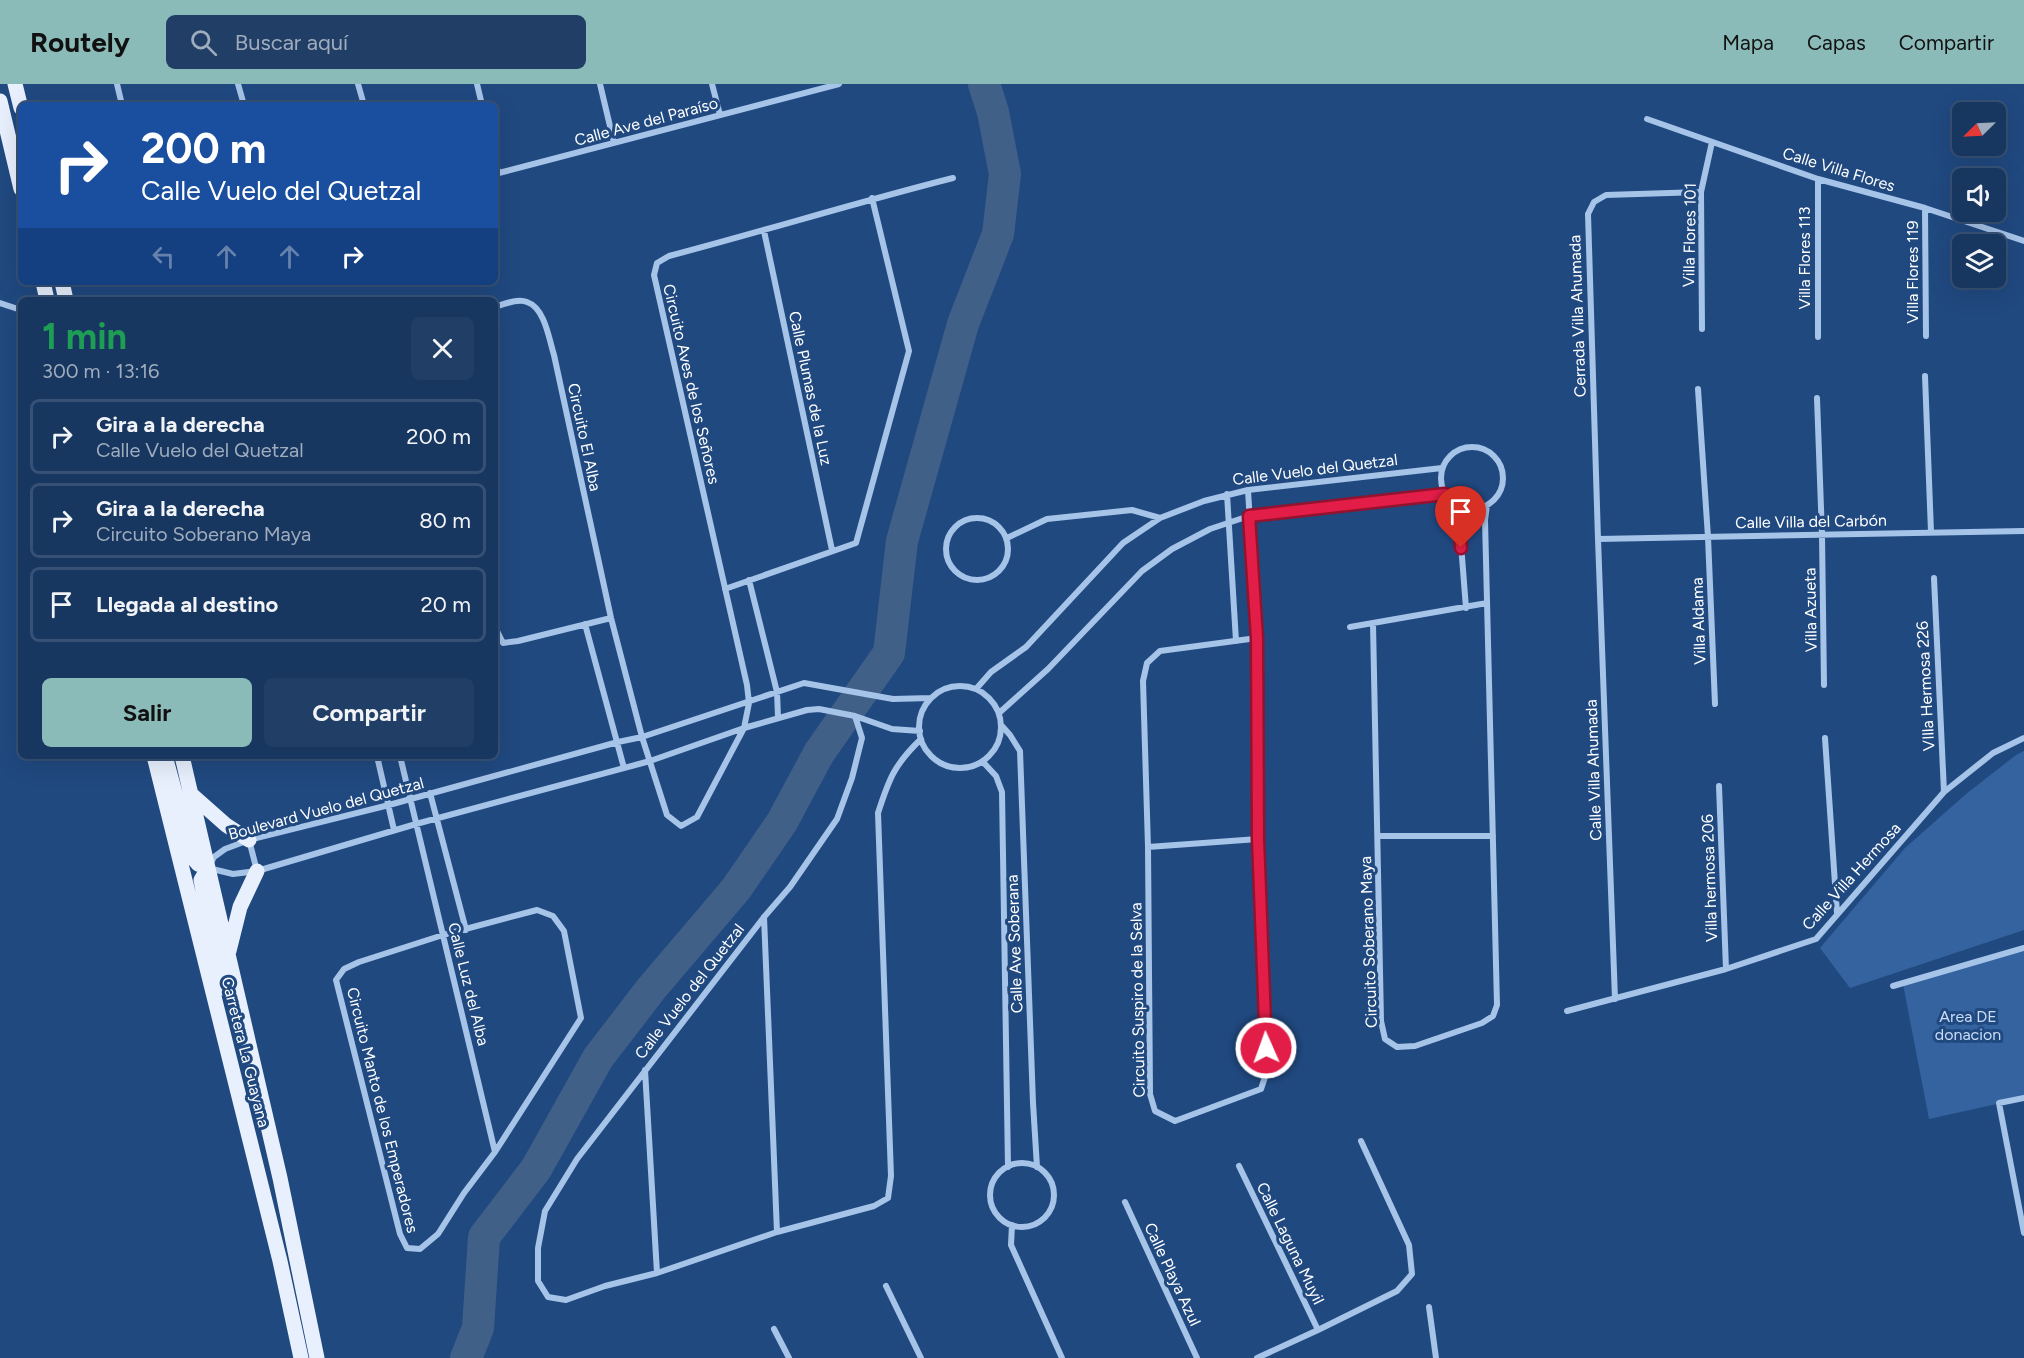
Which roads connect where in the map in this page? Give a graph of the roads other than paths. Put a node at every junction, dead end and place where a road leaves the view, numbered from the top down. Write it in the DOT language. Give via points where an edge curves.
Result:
graph roads {
  1 [pos="15,84"];
  2 [pos="117,84"];
  3 [pos="238,84"];
  4 [pos="358,84"];
  5 [pos="477,84"];
  6 [pos="600,84"];
  7 [pos="712,84"];
  8 [pos="839,84"];
  9 [pos="0,101"];
  10 [pos="20,102"];
  11 [pos="121,102"];
  12 [pos="243,102"];
  13 [pos="363,102"];
  14 [pos="481,102"];
  15 [pos="720,115"];
  16 [pos="1647,119"];
  17 [pos="1712,142"];
  18 [pos="614,143"];
  19 [pos="498,173"];
  20 [pos="18,176"];
  21 [pos="953,178"];
  22 [pos="1818,179"];
  23 [pos="1701,192"];
  24 [pos="872,198"];
  25 [pos="1925,208"];
  26 [pos="764,231"];
  27 [pos="2024,241"];
  28 [pos="0,303"];
  29 [pos="498,305"];
  30 [pos="18,309"];
  31 [pos="1702,329"];
  32 [pos="1926,336"];
  33 [pos="1818,337"];
  34 [pos="1925,376"];
  35 [pos="1698,389"];
  36 [pos="1816,398"];
  37 [pos="1442,468"];
  38 [pos="1248,490"];
  39 [pos="1227,494"];
  40 [pos="1445,494"];
  41 [pos="1487,505"];
  42 [pos="1458,506"];
  43 [pos="1249,516"];
  44 [pos="1160,518"];
  45 [pos="1230,521"];
  46 [pos="2024,531"];
  47 [pos="1931,532"];
  48 [pos="1822,535"];
  49 [pos="1708,537"];
  50 [pos="1007,538"];
  51 [pos="1598,539"];
  52 [pos="832,550"];
  53 [pos="1934,578"];
  54 [pos="749,580"];
  55 [pos="725,589"];
  56 [pos="1487,603"];
  57 [pos="1466,608"];
  58 [pos="610,618"];
  59 [pos="585,624"];
  60 [pos="1373,624"];
  61 [pos="1350,627"];
  62 [pos="498,633"];
  63 [pos="1257,638"];
  64 [pos="1236,641"];
  65 [pos="1824,685"];
  66 [pos="976,689"];
  67 [pos="777,692"];
  68 [pos="931,698"];
  69 [pos="749,703"];
  70 [pos="1715,704"];
  71 [pos="999,714"];
  72 [pos="855,716"];
  73 [pos="778,717"];
  74 [pos="1002,726"];
  75 [pos="744,728"];
  76 [pos="921,735"];
  77 [pos="642,737"];
  78 [pos="1825,738"];
  79 [pos="2024,738"];
  80 [pos="618,742"];
  81 [pos="155,759"];
  82 [pos="166,759"];
  83 [pos="183,759"];
  84 [pos="378,759"];
  85 [pos="401,759"];
  86 [pos="651,761"];
  87 [pos="983,762"];
  88 [pos="624,768"];
  89 [pos="1719,786"];
  90 [pos="1944,792"];
  91 [pos="191,794"];
  92 [pos="430,794"];
  93 [pos="410,799"];
  94 [pos="388,805"];
  95 [pos="436,819"];
  96 [pos="416,824"];
  97 [pos="394,830"];
  98 [pos="1378,836"];
  99 [pos="1494,836"];
  100 [pos="1258,839"];
  101 [pos="249,840"];
  102 [pos="1148,847"];
  103 [pos="208,868"];
  104 [pos="257,871"];
  105 [pos="1838,913"];
  106 [pos="764,917"];
  107 [pos="466,930"];
  108 [pos="443,935"];
  109 [pos="2024,948"];
  110 [pos="228,954"];
  111 [pos="1726,969"];
  112 [pos="1893,986"];
  113 [pos="1615,999"];
  114 [pos="1567,1011"];
  115 [pos="226,1047"];
  116 [pos="645,1070"];
  117 [pos="2024,1098"];
  118 [pos="1361,1141"];
  119 [pos="495,1152"];
  120 [pos="1239,1166"];
  121 [pos="1008,1167"];
  122 [pos="1037,1167"];
  123 [pos="1125,1202"];
  124 [pos="1012,1225"];
  125 [pos="777,1232"];
  126 [pos="2024,1233"];
  127 [pos="657,1273"];
  128 [pos="886,1286"];
  129 [pos="1429,1306"];
  130 [pos="774,1329"];
  131 [pos="1318,1330"];
  132 [pos="301,1358"];
  133 [pos="317,1358"];
  134 [pos="789,1358"];
  135 [pos="921,1358"];
  136 [pos="1062,1358"];
  137 [pos="1197,1358"];
  138 [pos="1257,1358"];
  139 [pos="1436,1358"];
  1 -- 10 [label="main road"];
  2 -- 11 [label="street"];
  3 -- 12 [label="street"];
  4 -- 13 [label="street"];
  5 -- 14 [label="street"];
  6 -- 18 [label="street"];
  7 -- 15 [label="street"];
  8 -- 15 [label="street, Calle Ave del Paraíso"];
  9 -- 20 [label="main road"];
  15 -- 18 [label="street, Calle Ave del Paraíso"];
  16 -- 17 [label="street, Calle Villa Flores"];
  17 -- 22 [label="street, Calle Villa Flores"];
  17 -- 23 [label="street, Villa Flores 101"];
  18 -- 19 [label="street, Calle Ave del Paraíso"];
  21 -- 24 [label="street, Circuito Aves de los Señores"];
  22 -- 25 [label="street, Calle Villa Flores"];
  22 -- 33 [label="street, Villa Flores 113"];
  23 -- 31 [label="street, Villa Flores 101"];
  23 -- 51 [label="street, Cerrada Villa Ahumada" via="1606,195 1594,202 1588,214"];
  24 -- 26 [label="street, Circuito Aves de los Señores"];
  24 -- 52 [label="street" via="909,351 856,543"];
  25 -- 27 [label="street, Calle Villa Flores"];
  25 -- 32 [label="street, Villa Flores 119"];
  26 -- 52 [label="street, Calle Plumas de la Luz"];
  26 -- 55 [label="street, Circuito Aves de los Señores" via="669,256 657,263 654,275"];
  28 -- 30 [label="street"];
  29 -- 58 [label="street, Circuito El Alba" via="527,301 543,321 554,355"];
  34 -- 47 [label="street"];
  35 -- 49 [label="street, Villa Aldama"];
  36 -- 48 [label="street, Villa Azueta"];
  37 -- 38 [label="street, Calle Vuelo del Quetzal"];
  37 -- 40 [label="street"];
  37 -- 41 [label="street" via="1453,454 1470,447 1494,458 1502,483"];
  38 -- 39 [label="street, Calle Vuelo del Quetzal"];
  38 -- 43 [label="street, Circuito Suspiro de la Selva"];
  39 -- 44 [label="street, Calle Vuelo del Quetzal"];
  39 -- 45 [label="street"];
  40 -- 42 [label="street"];
  40 -- 43 [label="street"];
  41 -- 42 [label="street" via="1468,509"];
  41 -- 56 [label="street, Circuito Soberano Maya"];
  42 -- 57 [label="street"];
  43 -- 45 [label="street"];
  43 -- 63 [label="street, Circuito Suspiro de la Selva"];
  44 -- 50 [label="street" via="1132,510 1047,519"];
  44 -- 66 [label="street, Calle Vuelo del Quetzal" via="1123,543 1026,647 991,672"];
  45 -- 64 [label="street"];
  45 -- 71 [label="street" via="1172,549 1142,571"];
  46 -- 47 [label="street, Calle Villa del Carbón"];
  47 -- 48 [label="street, Calle Villa del Carbón"];
  48 -- 49 [label="street, Calle Villa del Carbón"];
  48 -- 65 [label="street, Villa Azueta"];
  49 -- 51 [label="street, Calle Villa del Carbón"];
  49 -- 70 [label="street, Villa Aldama"];
  50 -- 50 [label="street" via="996,524 986,519 969,519 951,531 946,552 949,563 962,577 986,580 1004,567 1009,549"];
  51 -- 113 [label="street, Calle Villa Ahumada"];
  52 -- 54 [label="street"];
  53 -- 90 [label="street, VIlla Hermosa 226"];
  54 -- 55 [label="street"];
  54 -- 67 [label="street"];
  55 -- 69 [label="street, Circuito Aves de los Señores"];
  56 -- 57 [label="street"];
  56 -- 99 [label="street, Circuito Soberano Maya"];
  57 -- 60 [label="street"];
  58 -- 59 [label="street"];
  58 -- 77 [label="street, Circuito El Alba"];
  59 -- 62 [label="street" via="503,643"];
  59 -- 80 [label="street"];
  60 -- 61 [label="street"];
  60 -- 98 [label="street, Circuito Soberano Maya"];
  63 -- 64 [label="street, Circuito Suspiro de la Selva"];
  63 -- 100 [label="street, Circuito Suspiro de la Selva"];
  64 -- 102 [label="street, Circuito Suspiro de la Selva" via="1160,651 1147,663 1143,681"];
  66 -- 68 [label="street" via="958,686"];
  66 -- 71 [label="street" via="988,697"];
  67 -- 68 [label="street, Boulevard Vuelo del Quetzal" via="804,683 893,699"];
  67 -- 69 [label="street, Boulevard Vuelo del Quetzal"];
  67 -- 73 [label="street"];
  68 -- 76 [label="street" via="923,710"];
  69 -- 75 [label="street"];
  69 -- 77 [label="street, Boulevard Vuelo del Quetzal"];
  71 -- 74 [label="street"];
  72 -- 73 [label="street" via="819,709"];
  72 -- 76 [label="street"];
  72 -- 106 [label="street, Calle Vuelo del Quetzal" via="862,738 837,819"];
  73 -- 75 [label="street"];
  74 -- 87 [label="street" via="999,741"];
  74 -- 122 [label="street, Calle Ave Soberana" via="1020,752"];
  75 -- 86 [label="street"];
  75 -- 86 [label="street, Circuito El Alba" via="697,817 681,826 667,815"];
  76 -- 87 [label="street" via="934,758 945,765 959,768"];
  76 -- 125 [label="street" via="889,779 878,813 891,1176 888,1198 874,1206"];
  77 -- 80 [label="street, Boulevard Vuelo del Quetzal"];
  77 -- 86 [label="street, Circuito El Alba"];
  78 -- 105 [label="street"];
  79 -- 90 [label="street, Calle Villa Hermosa" via="1994,753"];
  80 -- 88 [label="street"];
  80 -- 92 [label="street, Boulevard Vuelo del Quetzal"];
  81 -- 115 [label="main road, Carretera La Guayana"];
  82 -- 103 [label="main road" via="193,858"];
  83 -- 91 [label="main road, Carretera La Guayana"];
  84 -- 94 [label="street"];
  85 -- 93 [label="street, Calle Luz del Alba"];
  86 -- 88 [label="street"];
  87 -- 121 [label="street, Calle Ave Soberana" via="996,776 1002,792"];
  88 -- 95 [label="street"];
  89 -- 111 [label="street, Villa hermosa 206"];
  90 -- 105 [label="street, Calle Villa Hermosa"];
  91 -- 101 [label="main road"];
  91 -- 103 [label="main road, Carretera La Guayana"];
  92 -- 93 [label="street, Boulevard Vuelo del Quetzal"];
  92 -- 95 [label="street, Calle Luz del Alba"];
  93 -- 94 [label="street, Boulevard Vuelo del Quetzal"];
  93 -- 96 [label="street, Calle Luz del Alba"];
  94 -- 97 [label="street"];
  94 -- 101 [label="street, Boulevard Vuelo del Quetzal"];
  95 -- 96 [label="street"];
  95 -- 107 [label="street, Calle Luz del Alba"];
  96 -- 97 [label="street"];
  96 -- 108 [label="street, Calle Luz del Alba"];
  97 -- 104 [label="street"];
  98 -- 99 [label="street, Circuito Soberano Maya"];
  98 -- 99 [label="street, Circuito Soberano Maya" via="1381,1022 1385,1039 1397,1047 1415,1046 1493,1016 1497,1005"];
  100 -- 102 [label="street"];
  100 -- 102 [label="street, Circuito Suspiro de la Selva" via="1267,1071 1261,1089 1175,1121 1155,1111 1150,1094"];
  101 -- 103 [label="street, Boulevard Vuelo del Quetzal" via="225,849"];
  101 -- 104 [label="street"];
  103 -- 104 [label="street" via="233,874"];
  103 -- 110 [label="main road, Carretera La Guayana"];
  103 -- 115 [label="main road" via="201,880 228,1019"];
  104 -- 110 [label="main road" via="240,907"];
  105 -- 111 [label="street, Calle Villa Hermosa" via="1816,939"];
  106 -- 116 [label="street, Calle Vuelo del Quetzal"];
  106 -- 125 [label="street"];
  107 -- 108 [label="street, Circuito Manto de los Emperadores"];
  107 -- 119 [label="street, Circuito Manto de los Emperadores" via="537,910 553,916 564,931 582,1018"];
  108 -- 119 [label="street, Calle Luz del Alba"];
  108 -- 119 [label="street, Circuito Manto de los Emperadores" via="344,969 336,980 400,1234 407,1248 420,1249 438,1234"];
  109 -- 112 [label="street"];
  110 -- 133 [label="main road, Carretera La Guayana"];
  111 -- 113 [label="street, Calle Villa Hermosa"];
  113 -- 114 [label="street, Calle Villa Hermosa"];
  115 -- 132 [label="main road, Carretera La Guayana"];
  116 -- 127 [label="street"];
  116 -- 127 [label="street, Calle Vuelo del Quetzal" via="577,1159 545,1211 538,1248 538,1281 548,1297 566,1300"];
  117 -- 126 [label="street" via="1998,1103"];
  118 -- 131 [label="street" via="1409,1245 1412,1274 1397,1291"];
  120 -- 131 [label="street, Calle Laguna Muyil"];
  121 -- 122 [label="street" via="1023,1163"];
  121 -- 124 [label="street" via="997,1176 991,1200 995,1212"];
  122 -- 124 [label="street" via="1053,1185 1052,1208 1035,1224"];
  123 -- 137 [label="street, Calle Playa Azul"];
  124 -- 136 [label="street" via="1011,1245"];
  125 -- 127 [label="street"];
  128 -- 135 [label="street"];
  129 -- 139 [label="street"];
  130 -- 134 [label="street"];
  131 -- 138 [label="street"];
}
